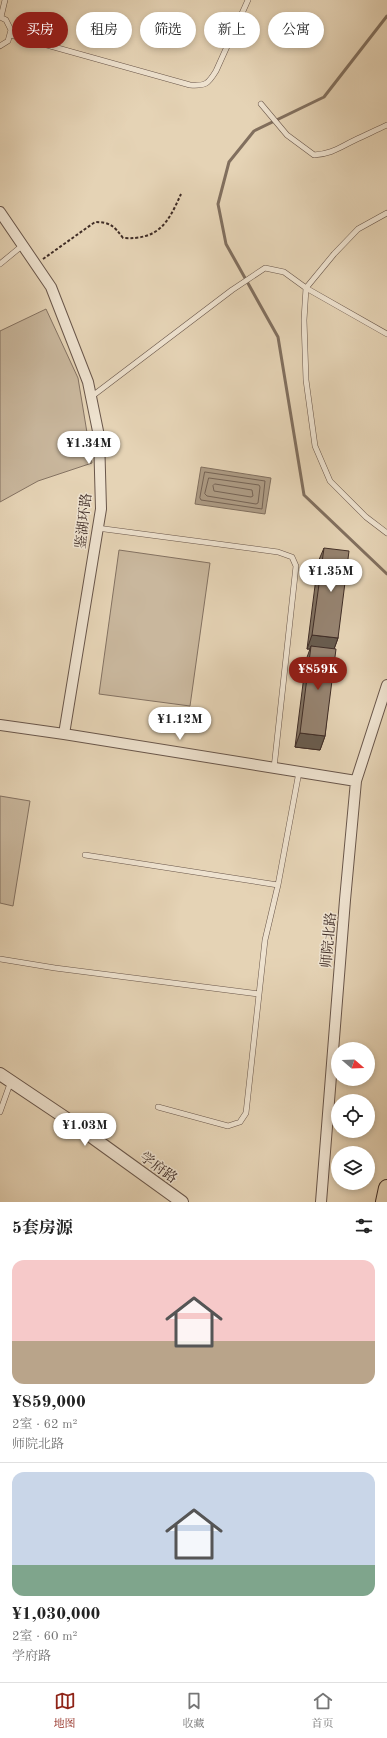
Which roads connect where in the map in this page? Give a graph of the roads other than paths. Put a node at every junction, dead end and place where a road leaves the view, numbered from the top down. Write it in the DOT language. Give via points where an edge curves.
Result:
graph roads {
  1 [pos="5,0"];
  2 [pos="248,0"];
  3 [pos="0,17"];
  4 [pos="11,35"];
  5 [pos="0,46"];
  6 [pos="261,104"];
  7 [pos="387,125"];
  8 [pos="0,212"];
  9 [pos="387,213"];
  10 [pos="23,246"];
  11 [pos="0,264"];
  12 [pos="306,288"];
  13 [pos="387,334"];
  14 [pos="91,397"];
  15 [pos="98,528"];
  16 [pos="387,533"];
  17 [pos="387,685"];
  18 [pos="0,725"];
  19 [pos="64,734"];
  20 [pos="274,768"];
  21 [pos="299,772"];
  22 [pos="356,781"];
  23 [pos="85,855"];
  24 [pos="278,885"];
  25 [pos="0,959"];
  26 [pos="259,994"];
  27 [pos="0,1074"];
  28 [pos="11,1081"];
  29 [pos="158,1107"];
  30 [pos="0,1112"];
  31 [pos="387,1188"];
  32 [pos="182,1202"];
  33 [pos="321,1202"];
  34 [pos="384,1202"];
  1 -- 3 [label="lane"];
  2 -- 4 [label="lane" via="216,71 210,81 202,86 190,85"];
  3 -- 4 [label="lane" via="10,24"];
  4 -- 5 [label="lane"];
  6 -- 7 [label="lane" via="287,135 314,155 335,151"];
  8 -- 10 [label="street, 鉴湖环路"];
  9 -- 12 [label="lane" via="358,229"];
  10 -- 11 [label="lane"];
  10 -- 14 [label="street, 鉴湖环路" via="51,287 88,382"];
  12 -- 13 [label="lane"];
  12 -- 14 [label="lane" via="284,272 265,268"];
  12 -- 16 [label="lane" via="306,380 315,446 330,481 366,517"];
  14 -- 15 [label="street, 鉴湖环路" via="99,436 101,509"];
  15 -- 19 [label="street, 鉴湖环路"];
  15 -- 20 [label="lane" via="278,552 292,557 296,566"];
  17 -- 22 [label="street, 师院北路"];
  18 -- 19 [label="street"];
  19 -- 20 [label="street"];
  20 -- 21 [label="street"];
  21 -- 22 [label="street"];
  21 -- 24 [label="lane"];
  22 -- 33 [label="street, 师院北路"];
  23 -- 24 [label="lane"];
  24 -- 26 [label="lane" via="265,940"];
  25 -- 26 [label="lane"];
  26 -- 29 [label="lane" via="246,1113 240,1122 228,1126"];
  27 -- 28 [label="street, 学府路"];
  28 -- 30 [label="lane"];
  28 -- 32 [label="street, 学府路"];
  31 -- 34 [label="highway"];
}
